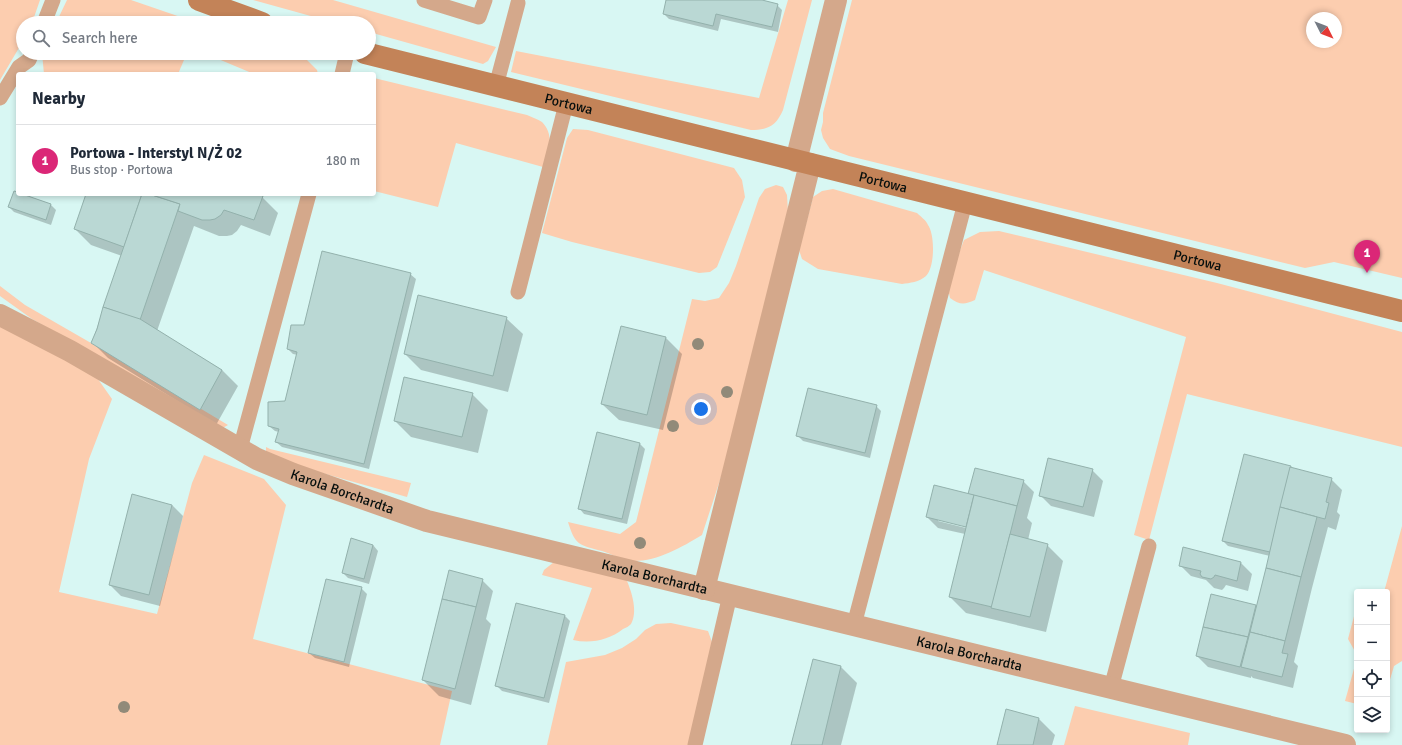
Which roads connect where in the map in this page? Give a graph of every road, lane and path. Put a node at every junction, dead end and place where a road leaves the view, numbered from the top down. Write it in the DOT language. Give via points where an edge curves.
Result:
graph roads {
  1 [pos="53,0"];
  2 [pos="199,0"];
  3 [pos="424,0"];
  4 [pos="485,0"];
  5 [pos="836,0"];
  6 [pos="518,3"];
  7 [pos="47,16"];
  8 [pos="243,16"];
  9 [pos="376,56"];
  10 [pos="29,60"];
  11 [pos="345,60"];
  12 [pos="342,72"];
  13 [pos="496,86"];
  14 [pos="0,98"];
  15 [pos="566,104"];
  16 [pos="803,163"];
  17 [pos="308,196"];
  18 [pos="965,203"];
  19 [pos="518,292"];
  20 [pos="1402,311"];
  21 [pos="0,315"];
  22 [pos="240,449"];
  23 [pos="1149,546"];
  24 [pos="704,589"];
  25 [pos="730,595"];
  26 [pos="854,625"];
  27 [pos="1110,688"];
  28 [pos="695,745"];
  29 [pos="1345,745"];
  1 -- 7 [label="lane"];
  2 -- 8 [label="main road"];
  3 -- 4 [label="lane" via="479,17"];
  5 -- 16 [label="street"];
  6 -- 13 [label="lane"];
  9 -- 13 [label="main road, Portowa"];
  10 -- 14 [label="lane" via="19,67"];
  11 -- 12 [label="lane"];
  13 -- 15 [label="main road, Portowa"];
  15 -- 16 [label="main road, Portowa"];
  15 -- 19 [label="lane"];
  16 -- 18 [label="main road, Portowa"];
  16 -- 24 [label="street"];
  17 -- 22 [label="lane"];
  18 -- 20 [label="main road, Portowa"];
  18 -- 26 [label="lane"];
  21 -- 22 [label="street, Karola Borchardta" via="70,351"];
  22 -- 24 [label="street, Karola Borchardta" via="293,474 427,521"];
  23 -- 27 [label="lane"];
  24 -- 25 [label="street, Karola Borchardta"];
  25 -- 26 [label="street, Karola Borchardta"];
  25 -- 28 [label="lane"];
  26 -- 27 [label="street, Karola Borchardta"];
  27 -- 29 [label="street, Karola Borchardta"];
}
